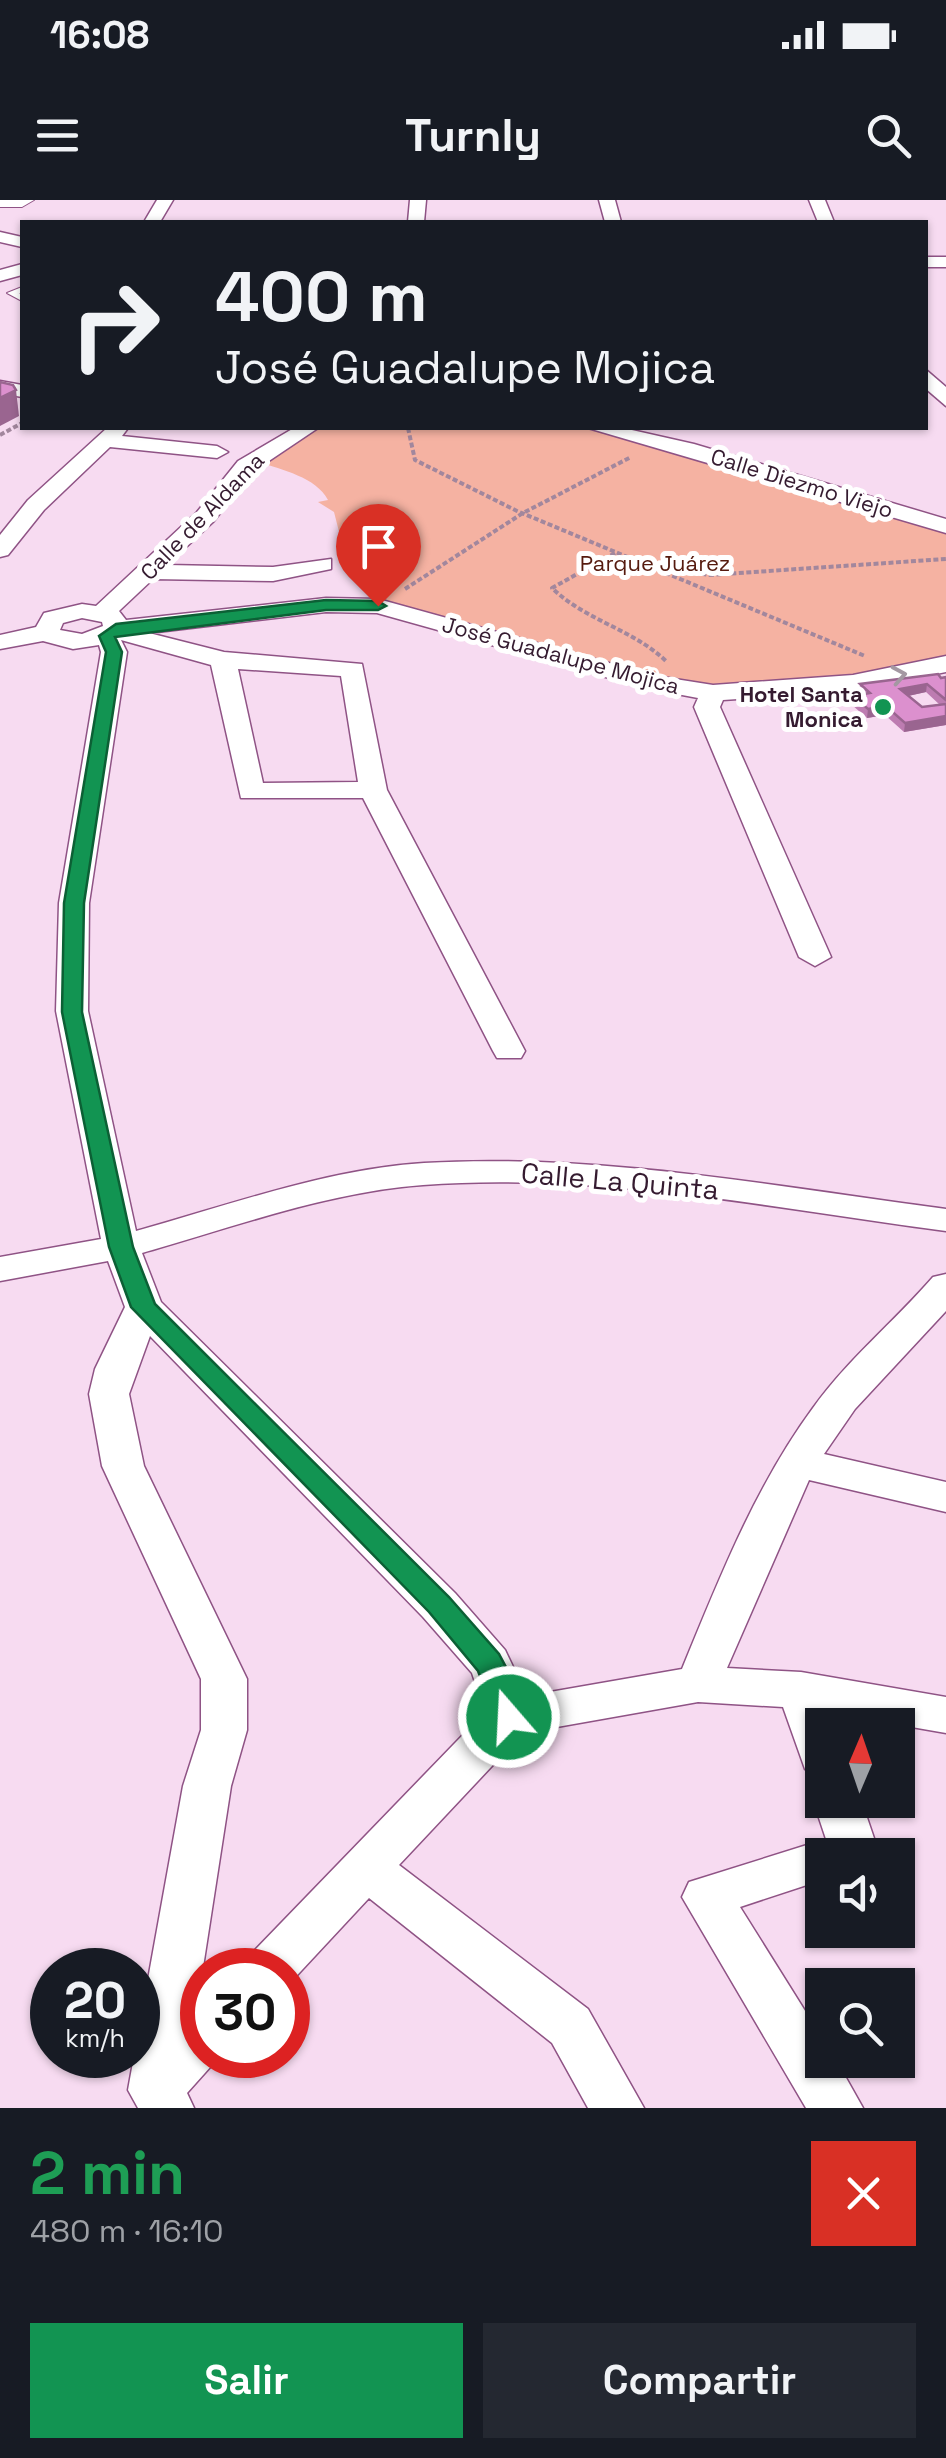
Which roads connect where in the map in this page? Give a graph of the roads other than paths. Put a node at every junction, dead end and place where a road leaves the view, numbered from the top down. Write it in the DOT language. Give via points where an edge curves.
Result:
graph roads {
  1 [pos="0,200"];
  2 [pos="22,200"];
  3 [pos="928,379"];
  4 [pos="946,400"];
  5 [pos="187,430"];
  6 [pos="189,430"];
  7 [pos="305,430"];
  8 [pos="607,430"];
  9 [pos="110,434"];
  10 [pos="690,438"];
  11 [pos="149,446"];
  12 [pos="216,452"];
  13 [pos="254,460"];
  14 [pos="946,526"];
  15 [pos="0,550"];
  16 [pos="323,564"];
  17 [pos="149,572"];
  18 [pos="110,627"];
  19 [pos="0,642"];
  20 [pos="223,660"];
  21 [pos="946,664"];
  22 [pos="713,692"];
  23 [pos="372,790"];
  24 [pos="815,958"];
  25 [pos="509,1051"];
  26 [pos="946,1220"];
  27 [pos="121,1247"];
  28 [pos="0,1269"];
  29 [pos="946,1286"];
  30 [pos="144,1307"];
  31 [pos="798,1463"];
  32 [pos="946,1497"];
  33 [pos="698,1684"];
  34 [pos="801,1690"];
  35 [pos="807,1708"];
  36 [pos="946,1715"];
  37 [pos="509,1717"];
  38 [pos="805,1865"];
  39 [pos="366,1868"];
  40 [pos="290,1948"];
  41 [pos="180,2069"];
  42 [pos="156,2101"];
  43 [pos="617,2108"];
  44 [pos="836,2108"];
  1 -- 2 [label="street"];
  3 -- 4 [label="street"];
  5 -- 11 [label="street"];
  6 -- 12 [label="street"];
  7 -- 13 [label="street, Calle de Aldama"];
  8 -- 10 [label="street, Calle Diezmo Viejo" via="660,442"];
  9 -- 11 [label="street"];
  9 -- 15 [label="street"];
  10 -- 14 [label="street, Calle Diezmo Viejo"];
  11 -- 12 [label="street"];
  12 -- 13 [label="street"];
  13 -- 17 [label="street, Calle de Aldama"];
  16 -- 17 [label="street" via="273,574"];
  17 -- 18 [label="street, Calle de Aldama"];
  18 -- 19 [label="street, José Guadalupe Mojica" via="63,614 48,622 46,633"];
  18 -- 20 [label="street"];
  18 -- 22 [label="street, José Guadalupe Mojica" via="326,605 378,606 654,683"];
  18 -- 27 [label="street" via="114,652 74,903 72,1012"];
  20 -- 23 [label="street" via="353,669"];
  20 -- 23 [label="street" via="251,792"];
  22 -- 21 [label="street, José Guadalupe Mojica, one-way" via="853,683"];
  22 -- 24 [label="street" via="708,707"];
  23 -- 25 [label="street"];
  26 -- 27 [label="street, Calle La Quinta" via="596,1172 511,1170 332,1188"];
  27 -- 28 [label="street, Calle La Quinta"];
  27 -- 30 [label="street"];
  29 -- 31 [label="street" via="830,1413"];
  30 -- 37 [label="street" via="439,1604 488,1662"];
  30 -- 42 [label="street" via="110,1394 123,1466 224,1679 224,1730 208,1786"];
  31 -- 32 [label="street"];
  31 -- 33 [label="street"];
  33 -- 34 [label="street"];
  33 -- 37 [label="street"];
  34 -- 35 [label="street"];
  34 -- 36 [label="street"];
  37 -- 39 [label="street"];
  38 -- 44 [label="street" via="706,1897"];
  39 -- 40 [label="street"];
  39 -- 43 [label="street" via="570,2026"];
  41 -- 42 [label="street"];
}
